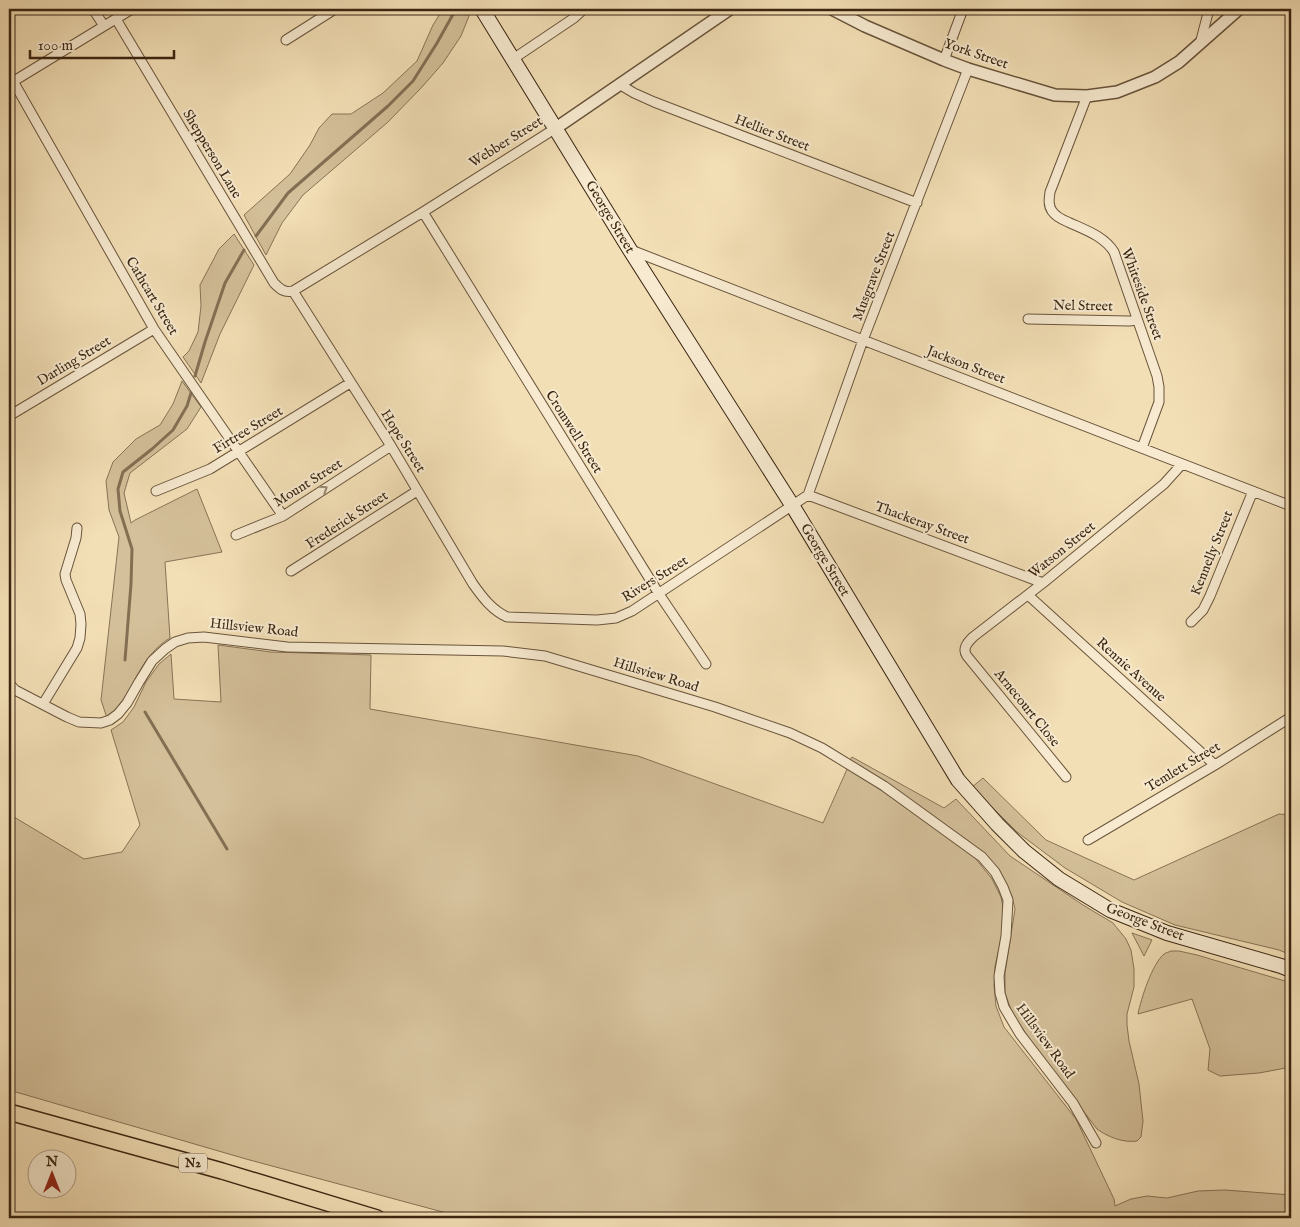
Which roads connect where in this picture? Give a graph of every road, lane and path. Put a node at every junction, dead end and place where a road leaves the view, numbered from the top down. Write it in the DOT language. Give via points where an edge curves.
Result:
graph roads {
  1 [pos="93,9"];
  2 [pos="132,9"];
  3 [pos="482,9"];
  4 [pos="584,9"];
  5 [pos="730,9"];
  6 [pos="832,9"];
  7 [pos="963,9"];
  8 [pos="1209,9"];
  9 [pos="1239,9"];
  10 [pos="331,10"];
  11 [pos="116,20"];
  12 [pos="104,26"];
  13 [pos="286,40"];
  14 [pos="1200,44"];
  15 [pos="513,59"];
  16 [pos="944,60"];
  17 [pos="968,69"];
  18 [pos="11,83"];
  19 [pos="619,84"];
  20 [pos="1087,96"];
  21 [pos="556,128"];
  22 [pos="917,203"];
  23 [pos="423,212"];
  24 [pos="630,250"];
  25 [pos="293,292"];
  26 [pos="1028,319"];
  27 [pos="1137,320"];
  28 [pos="154,329"];
  29 [pos="863,340"];
  30 [pos="350,383"];
  31 [pos="9,416"];
  32 [pos="390,446"];
  33 [pos="1142,448"];
  34 [pos="239,452"];
  35 [pos="1182,464"];
  36 [pos="156,490"];
  37 [pos="417,491"];
  38 [pos="1253,491"];
  39 [pos="808,495"];
  40 [pos="792,505"];
  41 [pos="1291,506"];
  42 [pos="283,516"];
  43 [pos="77,528"];
  44 [pos="236,535"];
  45 [pos="292,571"];
  46 [pos="1043,583"];
  47 [pos="659,594"];
  48 [pos="1028,595"];
  49 [pos="488,604"];
  50 [pos="1191,622"];
  51 [pos="967,656"];
  52 [pos="706,664"];
  53 [pos="9,683"];
  54 [pos="43,704"];
  55 [pos="1291,716"];
  56 [pos="1215,765"];
  57 [pos="1066,777"];
  58 [pos="1088,840"];
  59 [pos="1291,970"];
  60 [pos="9,1112"];
  61 [pos="1096,1142"];
  62 [pos="377,1218"];
  1 -- 12 [label="street"];
  2 -- 11 [label="street"];
  3 -- 15 [label="main road, George Street"];
  4 -- 15 [label="street"];
  5 -- 19 [label="street, Webber Street"];
  6 -- 16 [label="street, York Street"];
  7 -- 16 [label="street"];
  8 -- 14 [label="street"];
  9 -- 14 [label="street, York Street"];
  10 -- 13 [label="street"];
  11 -- 12 [label="street"];
  11 -- 25 [label="street, Shepperson Lane" via="274,283 283,291"];
  12 -- 18 [label="street"];
  14 -- 20 [label="street, York Street" via="1155,77 1118,92"];
  15 -- 21 [label="main road, George Street"];
  16 -- 17 [label="street, York Street"];
  17 -- 20 [label="street, York Street" via="1055,95"];
  17 -- 22 [label="street, Musgrave Street"];
  18 -- 28 [label="street, Cathcart Street"];
  19 -- 21 [label="street, Webber Street"];
  19 -- 22 [label="street, Hellier Street" via="654,102"];
  20 -- 27 [label="street, Whiteside Street" via="1050,192 1049,204 1052,212 1060,218 1110,245"];
  21 -- 23 [label="street, Webber Street"];
  21 -- 24 [label="main road, George Street"];
  22 -- 29 [label="street, Musgrave Street"];
  23 -- 25 [label="street, Webber Street"];
  23 -- 47 [label="street, Cromwell Street"];
  24 -- 29 [label="street, Jackson Street"];
  24 -- 40 [label="main road, George Street"];
  25 -- 30 [label="street, Hope Street"];
  26 -- 27 [label="street, Nel Street"];
  27 -- 33 [label="street, Whiteside Street" via="1159,387 1158,402"];
  28 -- 31 [label="street, Darling Street"];
  28 -- 34 [label="street, Cathcart Street"];
  29 -- 33 [label="street, Jackson Street"];
  29 -- 39 [label="street, Musgrave Street"];
  30 -- 32 [label="street, Hope Street"];
  30 -- 34 [label="street, Firtree Street"];
  32 -- 37 [label="street, Hope Street"];
  42 -- 32 [label="street, Mount Street, one-way"];
  33 -- 35 [label="street, Jackson Street"];
  34 -- 36 [label="street, Firtree Street" via="210,469"];
  34 -- 42 [label="street, Cathcart Street"];
  35 -- 38 [label="street, Jackson Street"];
  35 -- 46 [label="street, Watson Street" via="1164,484"];
  37 -- 45 [label="street, Frederick Street"];
  37 -- 49 [label="street, Hope Street"];
  38 -- 41 [label="street, Jackson Street"];
  38 -- 50 [label="street, Kennelly Street" via="1210,596 1203,610"];
  39 -- 40 [label="street"];
  39 -- 46 [label="street, Thackeray Street"];
  40 -- 47 [label="street, Rivers Street"];
  40 -- 59 [label="main road, George Street" via="958,780 1024,851 1058,879 1110,910 1167,933"];
  42 -- 44 [label="street, Mount Street"];
  43 -- 54 [label="street" via="65,574 80,614 80,638"];
  46 -- 48 [label="street, Watson Street"];
  47 -- 49 [label="street, Rivers Street" via="616,618 597,620 507,617"];
  47 -- 52 [label="street, Cromwell Street"];
  48 -- 51 [label="street, Watson Street" via="967,643"];
  48 -- 56 [label="street, Rennie Avenue"];
  51 -- 57 [label="street, Arnecourt Close"];
  53 -- 54 [label="street, Hillsview Road" via="15,690"];
  54 -- 61 [label="street, Hillsview Road" via="79,722 110,720 127,704 152,661 165,649 175,642 204,637 286,647 464,649 545,656 790,733 822,748 884,786 982,857 995,872 1008,900 999,976 1004,1008 1073,1103"];
  55 -- 56 [label="street, Temlett Street"];
  56 -- 58 [label="street, Temlett Street"];
  60 -- 62 [label="highway, N2" via="222,1170"];
}
